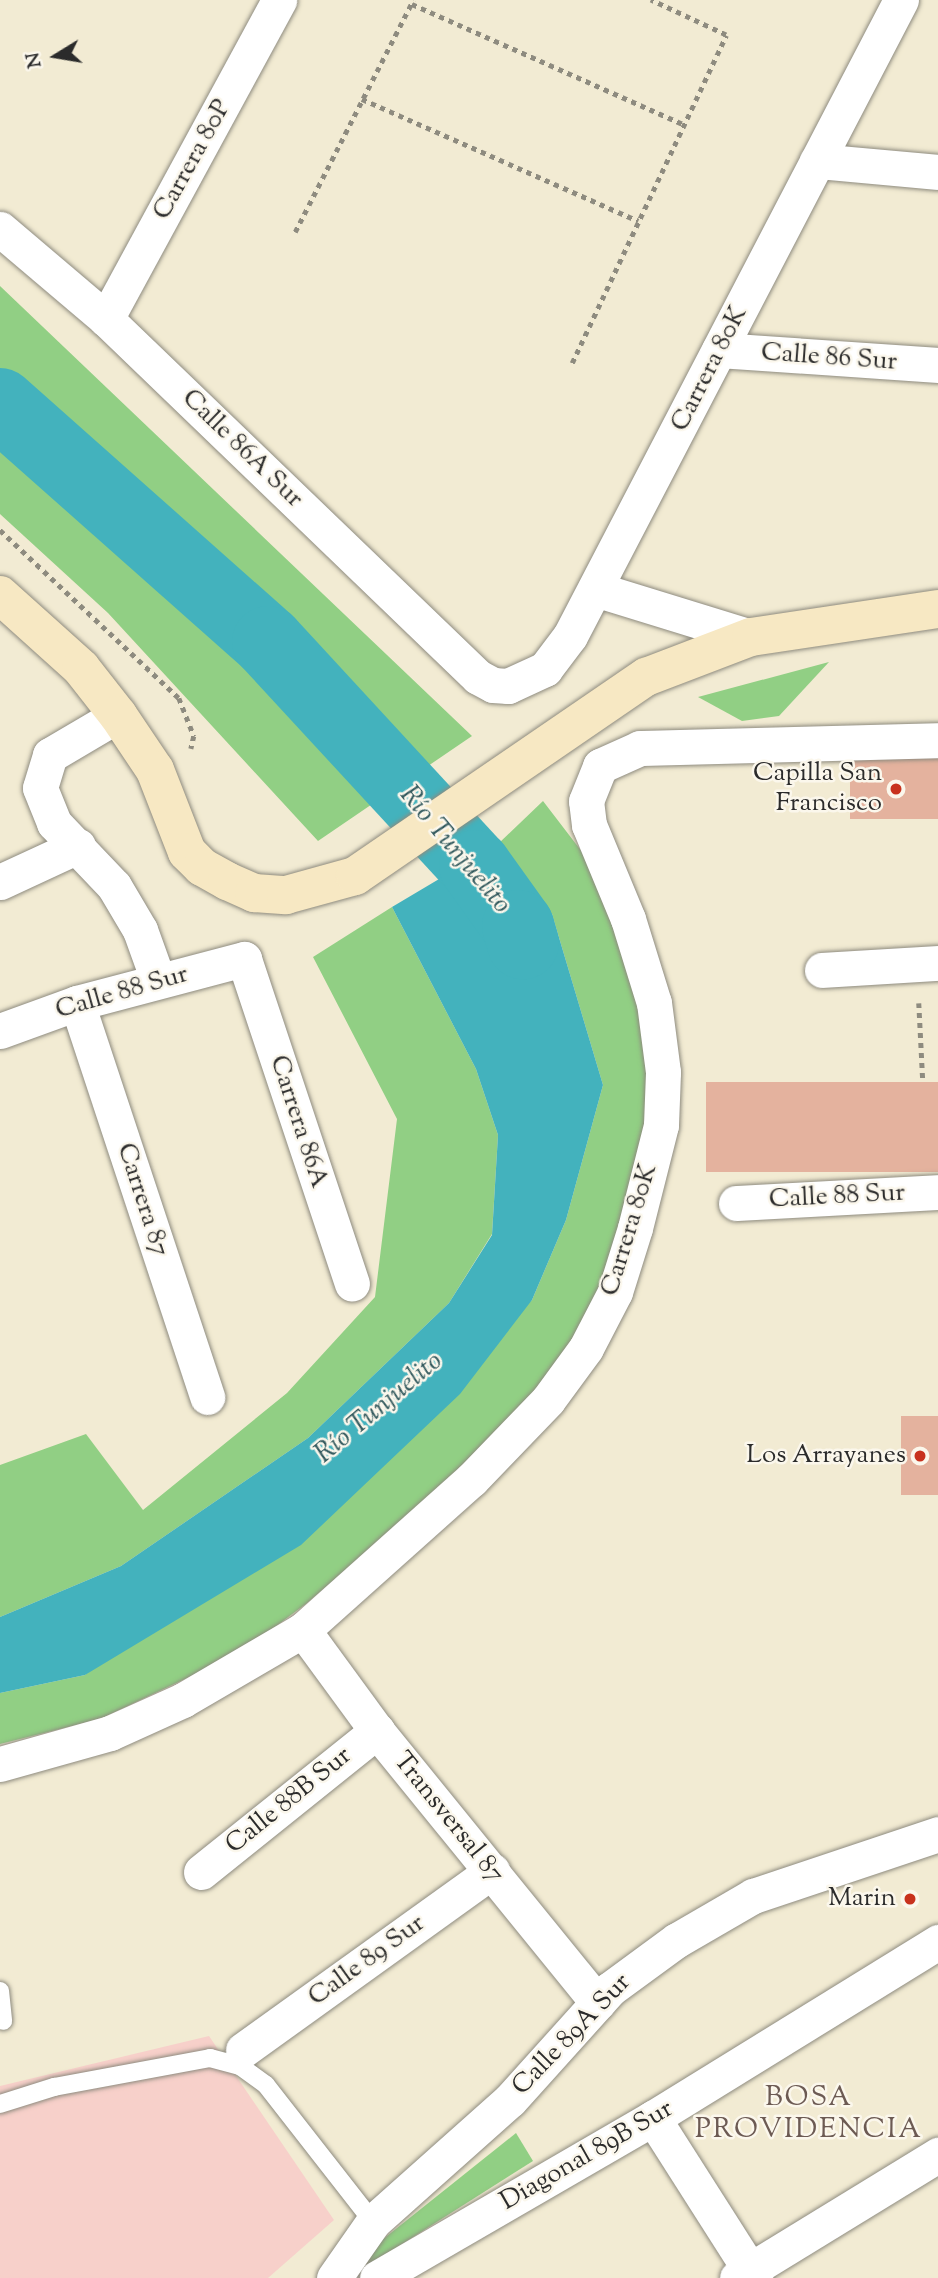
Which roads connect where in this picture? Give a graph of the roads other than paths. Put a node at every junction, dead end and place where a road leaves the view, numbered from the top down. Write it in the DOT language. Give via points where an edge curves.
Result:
graph roads {
  1 [pos="279,0"];
  2 [pos="901,0"];
  3 [pos="817,162"];
  4 [pos="938,172"];
  5 [pos="0,229"];
  6 [pos="106,319"];
  7 [pos="719,350"];
  8 [pos="938,366"];
  9 [pos="595,589"];
  10 [pos="0,595"];
  11 [pos="938,609"];
  12 [pos="751,637"];
  13 [pos="478,677"];
  14 [pos="118,715"];
  15 [pos="938,740"];
  16 [pos="78,846"];
  17 [pos="0,882"];
  18 [pos="244,959"];
  19 [pos="928,964"];
  20 [pos="822,970"];
  21 [pos="158,980"];
  22 [pos="77,1003"];
  23 [pos="0,1031"];
  24 [pos="938,1192"];
  25 [pos="736,1203"];
  26 [pos="352,1284"];
  27 [pos="207,1397"];
  28 [pos="303,1630"];
  29 [pos="377,1731"];
  30 [pos="0,1764"];
  31 [pos="938,1834"];
  32 [pos="492,1871"];
  33 [pos="201,1872"];
  34 [pos="938,1942"];
  35 [pos="0,1991"];
  36 [pos="598,2003"];
  37 [pos="3,2021"];
  38 [pos="243,2050"];
  39 [pos="0,2104"];
  40 [pos="653,2118"];
  41 [pos="938,2155"];
  42 [pos="373,2222"];
  43 [pos="747,2275"];
  44 [pos="334,2278"];
  45 [pos="377,2278"];
  1 -- 6 [label="street, Carrera 80P"];
  2 -- 3 [label="street, Carrera 80K"];
  3 -- 4 [label="street"];
  3 -- 7 [label="street, Carrera 80K"];
  5 -- 6 [label="street, Calle 86A Sur"];
  6 -- 13 [label="street, Calle 86A Sur"];
  7 -- 8 [label="street, Calle 86 Sur"];
  7 -- 9 [label="street, Carrera 80K"];
  9 -- 12 [label="street"];
  9 -- 13 [label="street, Carrera 80K" via="570,636 545,669 508,686"];
  10 -- 14 [label="street" via="81,667"];
  11 -- 12 [label="street"];
  12 -- 14 [label="street" via="646,677 355,876 286,895 254,892 202,867 187,852 155,769"];
  14 -- 16 [label="street" via="50,755 40,788 54,823"];
  15 -- 28 [label="street, Carrera 80K" via="640,748 600,766 586,801 589,825 628,919 654,1003 663,1072 661,1125 615,1292 586,1348 548,1400 471,1480"];
  16 -- 17 [label="street"];
  16 -- 21 [label="street" via="114,886 134,919"];
  18 -- 21 [label="street, Calle 88 Sur"];
  18 -- 26 [label="street, Carrera 86A"];
  19 -- 20 [label="street"];
  21 -- 22 [label="street, Calle 88 Sur"];
  22 -- 23 [label="street, Calle 88 Sur"];
  22 -- 27 [label="street, Carrera 87"];
  24 -- 25 [label="street, Calle 88 Sur"];
  28 -- 29 [label="street, Transversal 87"];
  28 -- 30 [label="street, Carrera 80K" via="183,1700 122,1727"];
  29 -- 32 [label="street, Transversal 87"];
  29 -- 33 [label="street, Calle 88B Sur"];
  31 -- 36 [label="street, Calle 89A Sur" via="753,1896 677,1940"];
  32 -- 36 [label="street, Transversal 87"];
  32 -- 38 [label="street, Calle 89 Sur"];
  34 -- 40 [label="street, Diagonal 89B Sur"];
  35 -- 37 [label="lane"];
  36 -- 42 [label="street, Calle 89A Sur" via="510,2100"];
  39 -- 42 [label="lane" via="54,2087 210,2058 240,2066 266,2085"];
  40 -- 43 [label="street"];
  40 -- 45 [label="street, Diagonal 89B Sur"];
  41 -- 43 [label="street"];
  42 -- 44 [label="street, Calle 89A Sur"];
}
